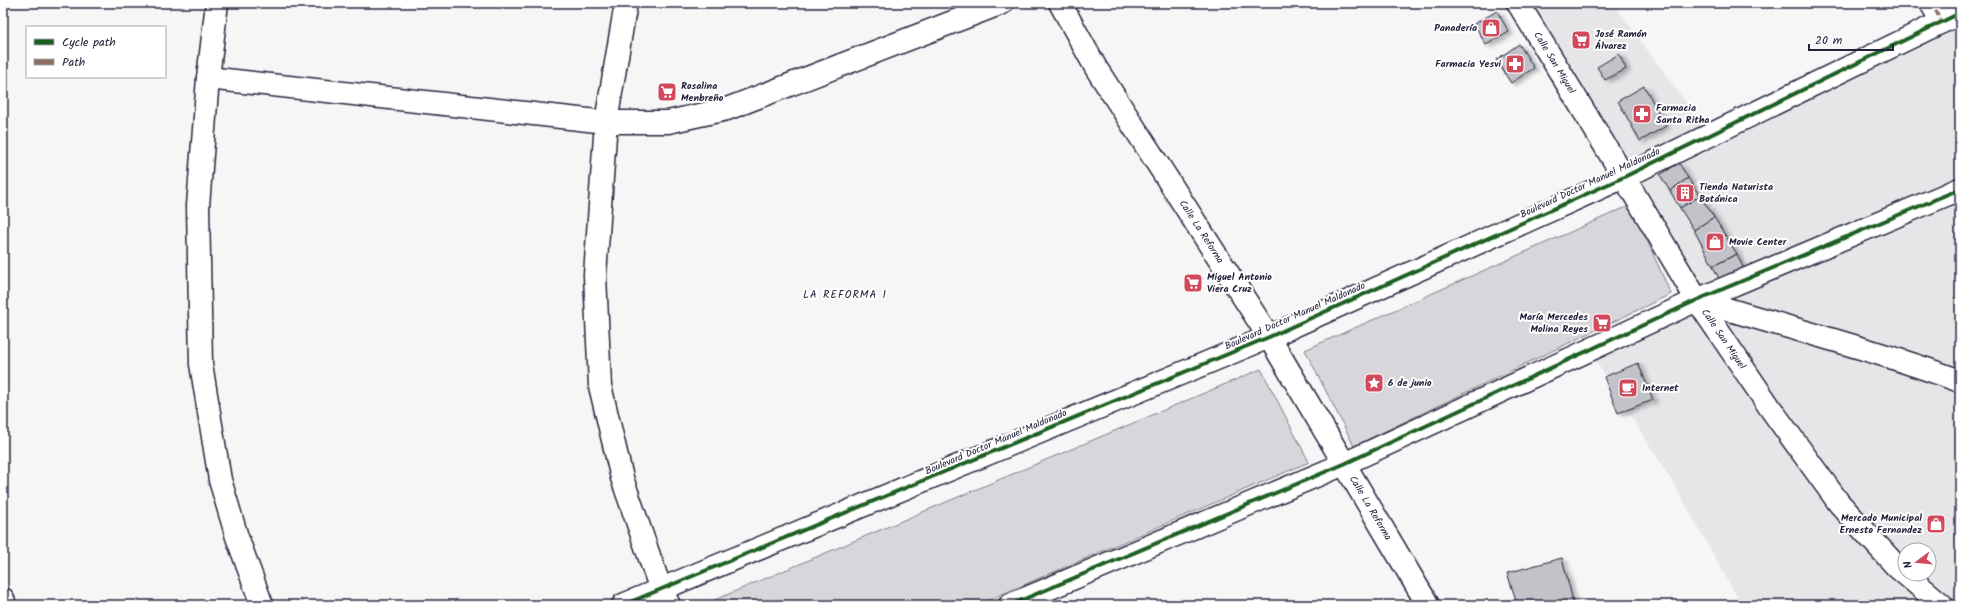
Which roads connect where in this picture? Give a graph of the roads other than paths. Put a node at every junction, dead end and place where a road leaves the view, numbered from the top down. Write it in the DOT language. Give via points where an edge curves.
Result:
graph roads {
  1 [pos="217,3"];
  2 [pos="626,3"];
  3 [pos="1002,3"];
  4 [pos="1060,3"];
  5 [pos="1518,3"];
  6 [pos="1931,3"];
  7 [pos="1951,17"];
  8 [pos="208,78"];
  9 [pos="606,122"];
  10 [pos="1624,177"];
  11 [pos="1960,189"];
  12 [pos="1697,300"];
  13 [pos="1269,337"];
  14 [pos="1960,381"];
  15 [pos="1344,464"];
  16 [pos="665,597"];
  17 [pos="3,599"];
  18 [pos="5,605"];
  19 [pos="262,605"];
  20 [pos="623,605"];
  21 [pos="1010,605"];
  22 [pos="1428,605"];
  23 [pos="1942,605"];
  1 -- 8 [label="street"];
  2 -- 9 [label="street"];
  3 -- 9 [label="street" via="728,109 668,122"];
  4 -- 13 [label="street, Calle La Reforma" via="1096,68"];
  5 -- 10 [label="street, Calle San Miguel"];
  6 -- 7 [label="street"];
  7 -- 10 [label="street, Boulevard Doctor Manuel Maldonado"];
  8 -- 9 [label="street"];
  8 -- 19 [label="street" via="198,206 201,364 220,480 237,537"];
  9 -- 16 [label="street" via="595,275 600,386 622,478"];
  10 -- 12 [label="street, Calle San Miguel"];
  10 -- 13 [label="street, Boulevard Doctor Manuel Maldonado"];
  11 -- 12 [label="street"];
  12 -- 14 [label="street" via="1913,364"];
  12 -- 15 [label="street"];
  12 -- 23 [label="street, Calle San Miguel" via="1839,503 1896,567"];
  13 -- 15 [label="street, Calle La Reforma"];
  13 -- 16 [label="street, Boulevard Doctor Manuel Maldonado"];
  15 -- 21 [label="street"];
  15 -- 22 [label="street, Calle La Reforma"];
  16 -- 20 [label="street, Boulevard Doctor Manuel Maldonado"];
  17 -- 18 [label="street"];
}
